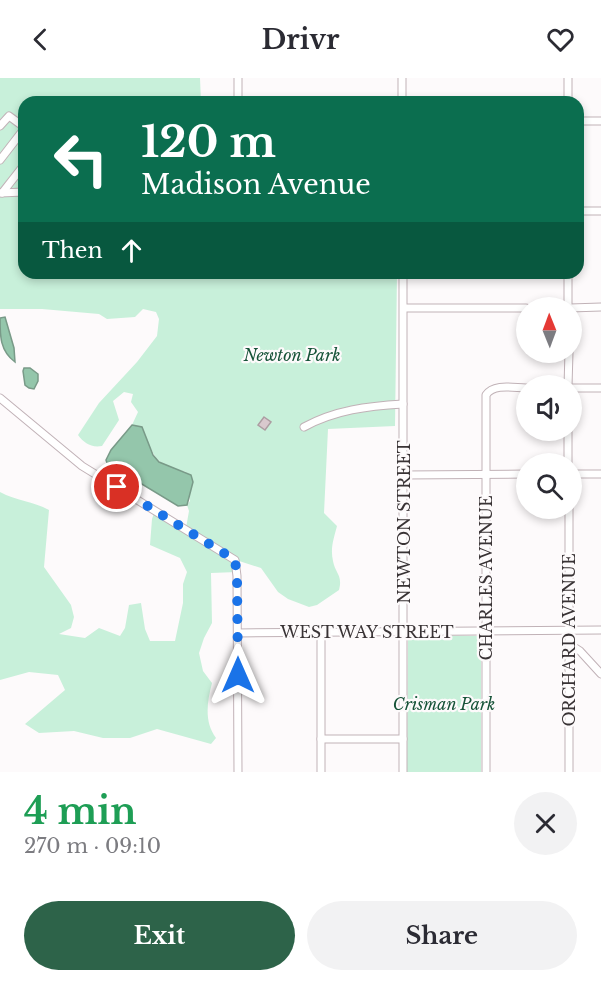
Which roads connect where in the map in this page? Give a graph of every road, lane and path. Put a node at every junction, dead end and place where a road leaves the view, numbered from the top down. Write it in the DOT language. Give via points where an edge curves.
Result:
graph roads {
  1 [pos="238,78"];
  2 [pos="402,78"];
  3 [pos="568,78"];
  4 [pos="238,96"];
  5 [pos="402,96"];
  6 [pos="568,96"];
  7 [pos="584,121"];
  8 [pos="601,121"];
  9 [pos="18,123"];
  10 [pos="0,126"];
  11 [pos="18,136"];
  12 [pos="0,160"];
  13 [pos="18,172"];
  14 [pos="18,192"];
  15 [pos="1,193"];
  16 [pos="601,211"];
  17 [pos="584,212"];
  18 [pos="403,279"];
  19 [pos="568,279"];
  20 [pos="569,297"];
  21 [pos="601,307"];
  22 [pos="404,308"];
  23 [pos="516,308"];
  24 [pos="582,308"];
  25 [pos="582,387"];
  26 [pos="516,388"];
  27 [pos="601,388"];
  28 [pos="0,398"];
  29 [pos="403,404"];
  30 [pos="304,427"];
  31 [pos="486,474"];
  32 [pos="516,474"];
  33 [pos="582,474"];
  34 [pos="601,474"];
  35 [pos="404,475"];
  36 [pos="568,519"];
  37 [pos="569,630"];
  38 [pos="601,630"];
  39 [pos="404,631"];
  40 [pos="486,631"];
  41 [pos="321,632"];
  42 [pos="238,633"];
  43 [pos="569,644"];
  44 [pos="601,674"];
  45 [pos="321,739"];
  46 [pos="403,739"];
  47 [pos="238,772"];
  48 [pos="321,772"];
  49 [pos="403,772"];
  50 [pos="486,772"];
  51 [pos="569,772"];
  1 -- 4 [label="street"];
  2 -- 5 [label="street"];
  3 -- 6 [label="street"];
  7 -- 8 [label="street"];
  9 -- 10 [label="street" via="9,116"];
  11 -- 12 [label="street"];
  13 -- 15 [label="street"];
  14 -- 15 [label="street"];
  16 -- 17 [label="street"];
  18 -- 22 [label="street, NEWTON STREET"];
  19 -- 20 [label="street"];
  21 -- 24 [label="street"];
  22 -- 23 [label="street"];
  22 -- 29 [label="street, NEWTON STREET"];
  25 -- 27 [label="street"];
  26 -- 31 [label="street, CHARLES AVENUE" via="493,388 488,392"];
  28 -- 42 [label="street" via="82,466 235,560"];
  29 -- 30 [label="street" via="349,410"];
  29 -- 35 [label="street, NEWTON STREET"];
  31 -- 32 [label="street"];
  31 -- 35 [label="street"];
  31 -- 40 [label="street, CHARLES AVENUE"];
  33 -- 34 [label="street"];
  35 -- 39 [label="street, NEWTON STREET"];
  36 -- 37 [label="street, ORCHARD AVENUE"];
  37 -- 38 [label="street, WEST WAY STREET"];
  37 -- 40 [label="street, WEST WAY STREET"];
  37 -- 43 [label="street, ORCHARD AVENUE"];
  39 -- 40 [label="street, WEST WAY STREET"];
  39 -- 41 [label="street, WEST WAY STREET"];
  39 -- 46 [label="street, NEWTON STREET"];
  40 -- 50 [label="street, CHARLES AVENUE"];
  41 -- 42 [label="street, WEST WAY STREET"];
  41 -- 45 [label="street"];
  42 -- 47 [label="street"];
  43 -- 44 [label="street"];
  43 -- 51 [label="street, ORCHARD AVENUE"];
  45 -- 46 [label="street"];
  45 -- 48 [label="street"];
  46 -- 49 [label="street, NEWTON STREET"];
}
